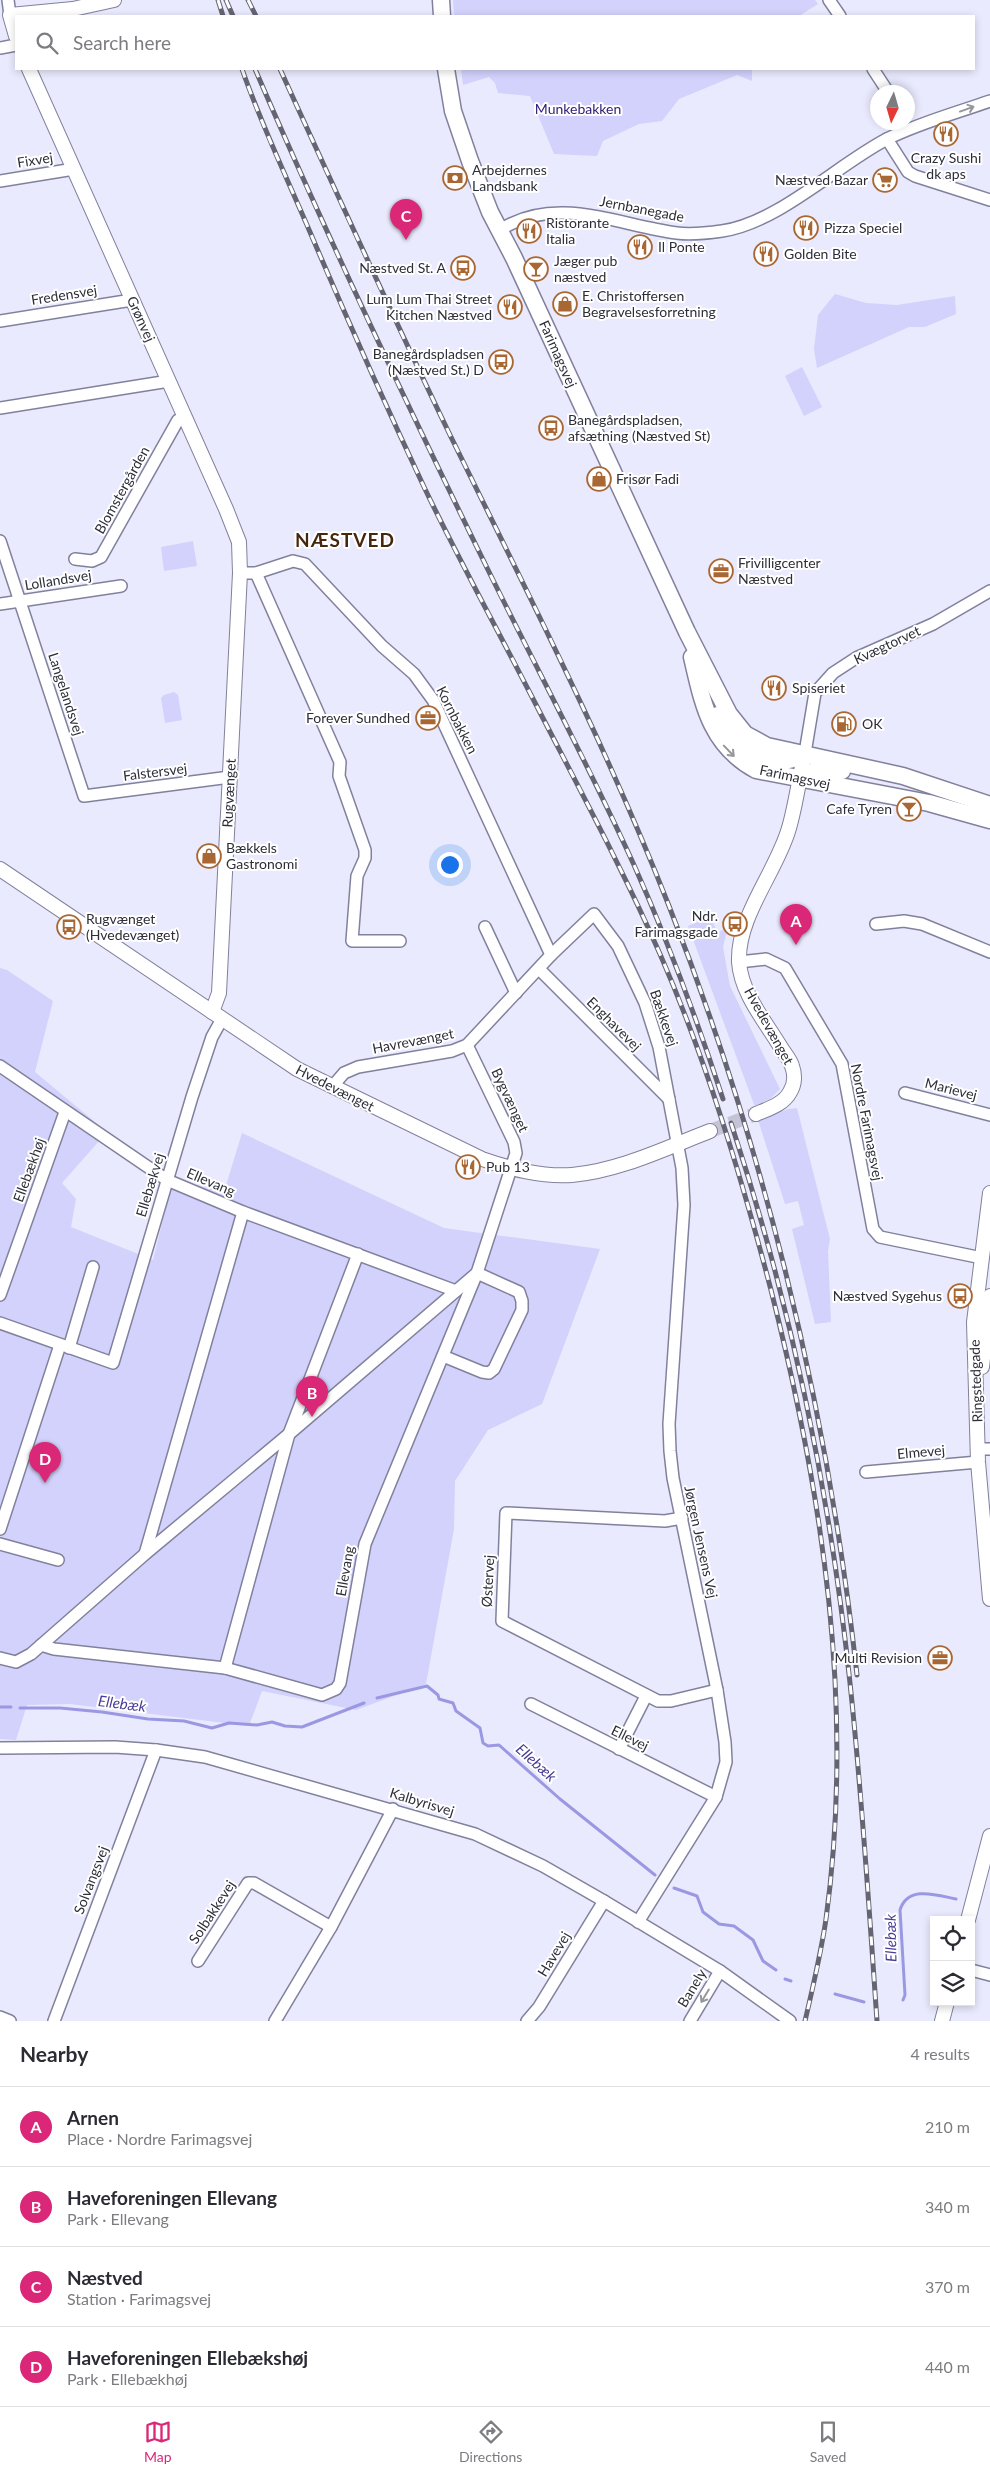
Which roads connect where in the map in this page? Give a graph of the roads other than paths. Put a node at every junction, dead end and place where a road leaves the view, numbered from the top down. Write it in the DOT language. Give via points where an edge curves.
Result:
graph roads {
  1 [pos="8,0"];
  2 [pos="114,0"];
  3 [pos="441,0"];
  4 [pos="830,0"];
  5 [pos="10,14"];
  6 [pos="442,15"];
  7 [pos="839,15"];
  8 [pos="15,32"];
  9 [pos="15,45"];
  10 [pos="0,48"];
  11 [pos="30,70"];
  12 [pos="446,70"];
  13 [pos="874,70"];
  14 [pos="883,85"];
  15 [pos="990,101"];
  16 [pos="915,124"];
  17 [pos="903,130"];
  18 [pos="887,139"];
  19 [pos="74,169"];
  20 [pos="0,181"];
  21 [pos="990,200"];
  22 [pos="500,230"];
  23 [pos="132,300"];
  24 [pos="0,321"];
  25 [pos="169,380"];
  26 [pos="0,408"];
  27 [pos="186,418"];
  28 [pos="0,540"];
  29 [pos="75,559"];
  30 [pos="240,573"];
  31 [pos="256,574"];
  32 [pos="121,586"];
  33 [pos="990,591"];
  34 [pos="19,601"];
  35 [pos="0,604"];
  36 [pos="687,632"];
  37 [pos="701,692"];
  38 [pos="805,753"];
  39 [pos="230,777"];
  40 [pos="799,780"];
  41 [pos="940,790"];
  42 [pos="84,796"];
  43 [pos="990,805"];
  44 [pos="990,820"];
  45 [pos="0,869"];
  46 [pos="594,914"];
  47 [pos="876,924"];
  48 [pos="485,926"];
  49 [pos="400,941"];
  50 [pos="990,952"];
  51 [pos="551,955"];
  52 [pos="739,962"];
  53 [pos="539,969"];
  54 [pos="516,993"];
  55 [pos="217,1015"];
  56 [pos="468,1045"];
  57 [pos="0,1066"];
  58 [pos="332,1087"];
  59 [pos="905,1094"];
  60 [pos="669,1099"];
  61 [pos="66,1112"];
  62 [pos="756,1114"];
  63 [pos="990,1114"];
  64 [pos="710,1131"];
  65 [pos="678,1143"];
  66 [pos="512,1169"];
  67 [pos="167,1180"];
  68 [pos="990,1193"];
  69 [pos="243,1212"];
  70 [pos="358,1254"];
  71 [pos="982,1258"];
  72 [pos="93,1267"];
  73 [pos="478,1273"];
  74 [pos="456,1291"];
  75 [pos="0,1296"];
  76 [pos="990,1296"];
  77 [pos="0,1324"];
  78 [pos="65,1346"];
  79 [pos="443,1356"];
  80 [pos="977,1403"];
  81 [pos="289,1434"];
  82 [pos="982,1453"];
  83 [pos="866,1472"];
  84 [pos="682,1518"];
  85 [pos="0,1529"];
  86 [pos="0,1544"];
  87 [pos="145,1554"];
  88 [pos="58,1560"];
  89 [pos="990,1599"];
  90 [pos="41,1646"];
  91 [pos="0,1658"];
  92 [pos="225,1668"];
  93 [pos="717,1690"];
  94 [pos="646,1696"];
  95 [pos="531,1704"];
  96 [pos="0,1748"];
  97 [pos="619,1749"];
  98 [pos="156,1750"];
  99 [pos="716,1797"];
  100 [pos="394,1809"];
  101 [pos="990,1836"];
  102 [pos="604,1901"];
  103 [pos="969,1916"];
  104 [pos="638,1922"];
  105 [pos="331,1927"];
  106 [pos="198,1961"];
  107 [pos="720,1971"];
  108 [pos="975,1971"];
  109 [pos="990,1975"];
  110 [pos="946,2006"];
  111 [pos="0,2018"];
  112 [pos="10,2021"];
  113 [pos="54,2021"];
  114 [pos="275,2021"];
  115 [pos="527,2021"];
  116 [pos="690,2021"];
  117 [pos="790,2021"];
  118 [pos="942,2021"];
  1 -- 5 [label="street"];
  2 -- 5 [label="street" via="72,9"];
  3 -- 6 [label="main road"];
  4 -- 7 [label="street"];
  5 -- 8 [label="street"];
  9 -- 10 [label="street"];
  11 -- 19 [label="street, Grønvej"];
  12 -- 22 [label="main road, Farimagsvej" via="456,119 486,202"];
  13 -- 14 [label="street"];
  16 -- 15 [label="street, Jernbanegade, one-way"];
  17 -- 18 [label="street, Jernbanegade"];
  18 -- 21 [label="street" via="908,172"];
  18 -- 22 [label="street, Jernbanegade" via="762,218 724,231 677,233 569,213 530,216"];
  19 -- 20 [label="street, Fixvej"];
  19 -- 23 [label="street, Grønvej"];
  22 -- 36 [label="main road, Farimagsvej"];
  23 -- 24 [label="street, Fredensvej"];
  23 -- 25 [label="street, Grønvej"];
  25 -- 26 [label="street"];
  25 -- 27 [label="street, Grønvej"];
  27 -- 29 [label="street, Blomstergården" via="178,420 101,557 92,561"];
  27 -- 30 [label="street, Grønvej" via="239,542"];
  28 -- 34 [label="street, Langelandsvej"];
  30 -- 31 [label="street, Kornbakken"];
  30 -- 39 [label="street, Rugvænget"];
  31 -- 49 [label="street" via="340,762 339,776 365,850 357,876 352,941"];
  31 -- 51 [label="street, Kornbakken" via="293,561 305,564 382,646 419,680 433,700"];
  32 -- 34 [label="street, Lollandsvej"];
  33 -- 38 [label="street, Kvægtorvet" via="933,624 856,658 833,673 815,694"];
  34 -- 35 [label="street, Lollandsvej"];
  34 -- 42 [label="street, Langelandsvej"];
  36 -- 37 [label="main road, Farimagsvej"];
  36 -- 38 [label="main road, Farimagsvej" via="728,714 745,734 767,746"];
  37 -- 38 [label="main road" via="730,734 749,752 778,761 788,761"];
  37 -- 40 [label="main road, Farimagsvej, one-way" via="723,745 738,760 756,770"];
  38 -- 40 [label="street, Kvægtorvet"];
  38 -- 41 [label="main road, Farimagsvej" via="903,776"];
  39 -- 42 [label="street, Falstersvej"];
  39 -- 55 [label="street, Rugvænget"];
  40 -- 41 [label="main road" via="810,772 826,768"];
  40 -- 44 [label="main road, Farimagsvej" via="929,802"];
  40 -- 52 [label="street, Hvedevænget" via="790,827 778,859 756,899 742,937"];
  41 -- 43 [label="main road, Farimagsvej"];
  45 -- 55 [label="street, Hvedevænget"];
  46 -- 51 [label="street, Havrevænget"];
  46 -- 60 [label="street, Bækkevej" via="618,946 645,1003 659,1047"];
  47 -- 50 [label="street" via="904,921 922,924"];
  48 -- 54 [label="street"];
  51 -- 53 [label="street, Havrevænget"];
  52 -- 62 [label="street, Hvedevænget" via="750,998 792,1065 795,1079 790,1092 780,1103"];
  52 -- 71 [label="street, Nordre Farimagsvej" via="766,959 785,968 842,1064 873,1229 880,1237"];
  53 -- 54 [label="street, Havrevænget"];
  53 -- 60 [label="street, Enghavevej"];
  54 -- 56 [label="street, Havrevænget"];
  55 -- 58 [label="street, Hvedevænget" via="297,1069"];
  55 -- 67 [label="street, Ellebækvej"];
  56 -- 58 [label="street, Havrevænget" via="452,1051 358,1068 344,1073"];
  56 -- 66 [label="street, Bygvænget" via="514,1142 516,1153"];
  57 -- 61 [label="street"];
  58 -- 66 [label="street, Hvedevænget" via="482,1159"];
  59 -- 63 [label="street, Marievej"];
  60 -- 65 [label="street, Bækkevej"];
  61 -- 67 [label="street"];
  61 -- 75 [label="street, Ellebækhøj"];
  64 -- 65 [label="street, Hvedevænget"];
  65 -- 66 [label="street, Hvedevænget" via="605,1170 562,1174"];
  65 -- 84 [label="street, Jørgen Jensens Vej" via="684,1205 670,1424 673,1478"];
  66 -- 73 [label="street, Ellevang"];
  67 -- 69 [label="street, Ellevang"];
  67 -- 78 [label="street, Ellebækvej" via="113,1363"];
  68 -- 71 [label="street, Ringstedgade"];
  69 -- 70 [label="street, Ellevang"];
  69 -- 87 [label="street, Ellevang"];
  70 -- 74 [label="street, Ellevang"];
  70 -- 81 [label="street"];
  71 -- 80 [label="street, Ringstedgade" via="974,1322"];
  72 -- 78 [label="street"];
  73 -- 74 [label="street"];
  73 -- 79 [label="street, Ellevang"];
  73 -- 79 [label="street" via="519,1292 522,1310 494,1369 489,1373"];
  74 -- 81 [label="street"];
  76 -- 80 [label="street"];
  77 -- 78 [label="street"];
  78 -- 85 [label="street"];
  79 -- 92 [label="street, Ellevang" via="364,1544 340,1683 336,1689 322,1695"];
  80 -- 82 [label="street, Ringstedgade"];
  81 -- 87 [label="street"];
  81 -- 92 [label="street"];
  82 -- 83 [label="street, Elmevej"];
  82 -- 89 [label="street, Ringstedgade"];
  84 -- 93 [label="street, Jørgen Jensens Vej"];
  84 -- 94 [label="street, Østervej" via="665,1522 506,1513 502,1621"];
  86 -- 88 [label="street"];
  87 -- 90 [label="street"];
  90 -- 91 [label="street" via="16,1662"];
  90 -- 92 [label="street, Ellevang"];
  93 -- 94 [label="street, Østervej" via="671,1701 658,1701"];
  93 -- 99 [label="street, Jørgen Jensens Vej" via="726,1762"];
  94 -- 97 [label="street"];
  95 -- 97 [label="street, Ellevej"];
  96 -- 98 [label="street, Kalbyrisvej"];
  97 -- 99 [label="street, Ellevej"];
  98 -- 100 [label="street, Kalbyrisvej" via="205,1757"];
  98 -- 113 [label="street, Solvangsvej"];
  99 -- 104 [label="street, Jørgen Jensens Vej"];
  100 -- 102 [label="street, Kalbyrisvej" via="475,1834 544,1866"];
  100 -- 105 [label="street"];
  101 -- 103 [label="street"];
  102 -- 104 [label="street, Kalbyrisvej"];
  102 -- 115 [label="street, Havevej" via="539,2007"];
  104 -- 107 [label="street, Kalbyrisvej"];
  105 -- 106 [label="street, Solbakkevej" via="254,1883 248,1883"];
  105 -- 114 [label="street"];
  107 -- 116 [label="street, Banely, one-way"];
  107 -- 117 [label="street, Kalbyrisvej"];
  108 -- 109 [label="street"];
  110 -- 118 [label="street"];
  111 -- 112 [label="street"];
}
